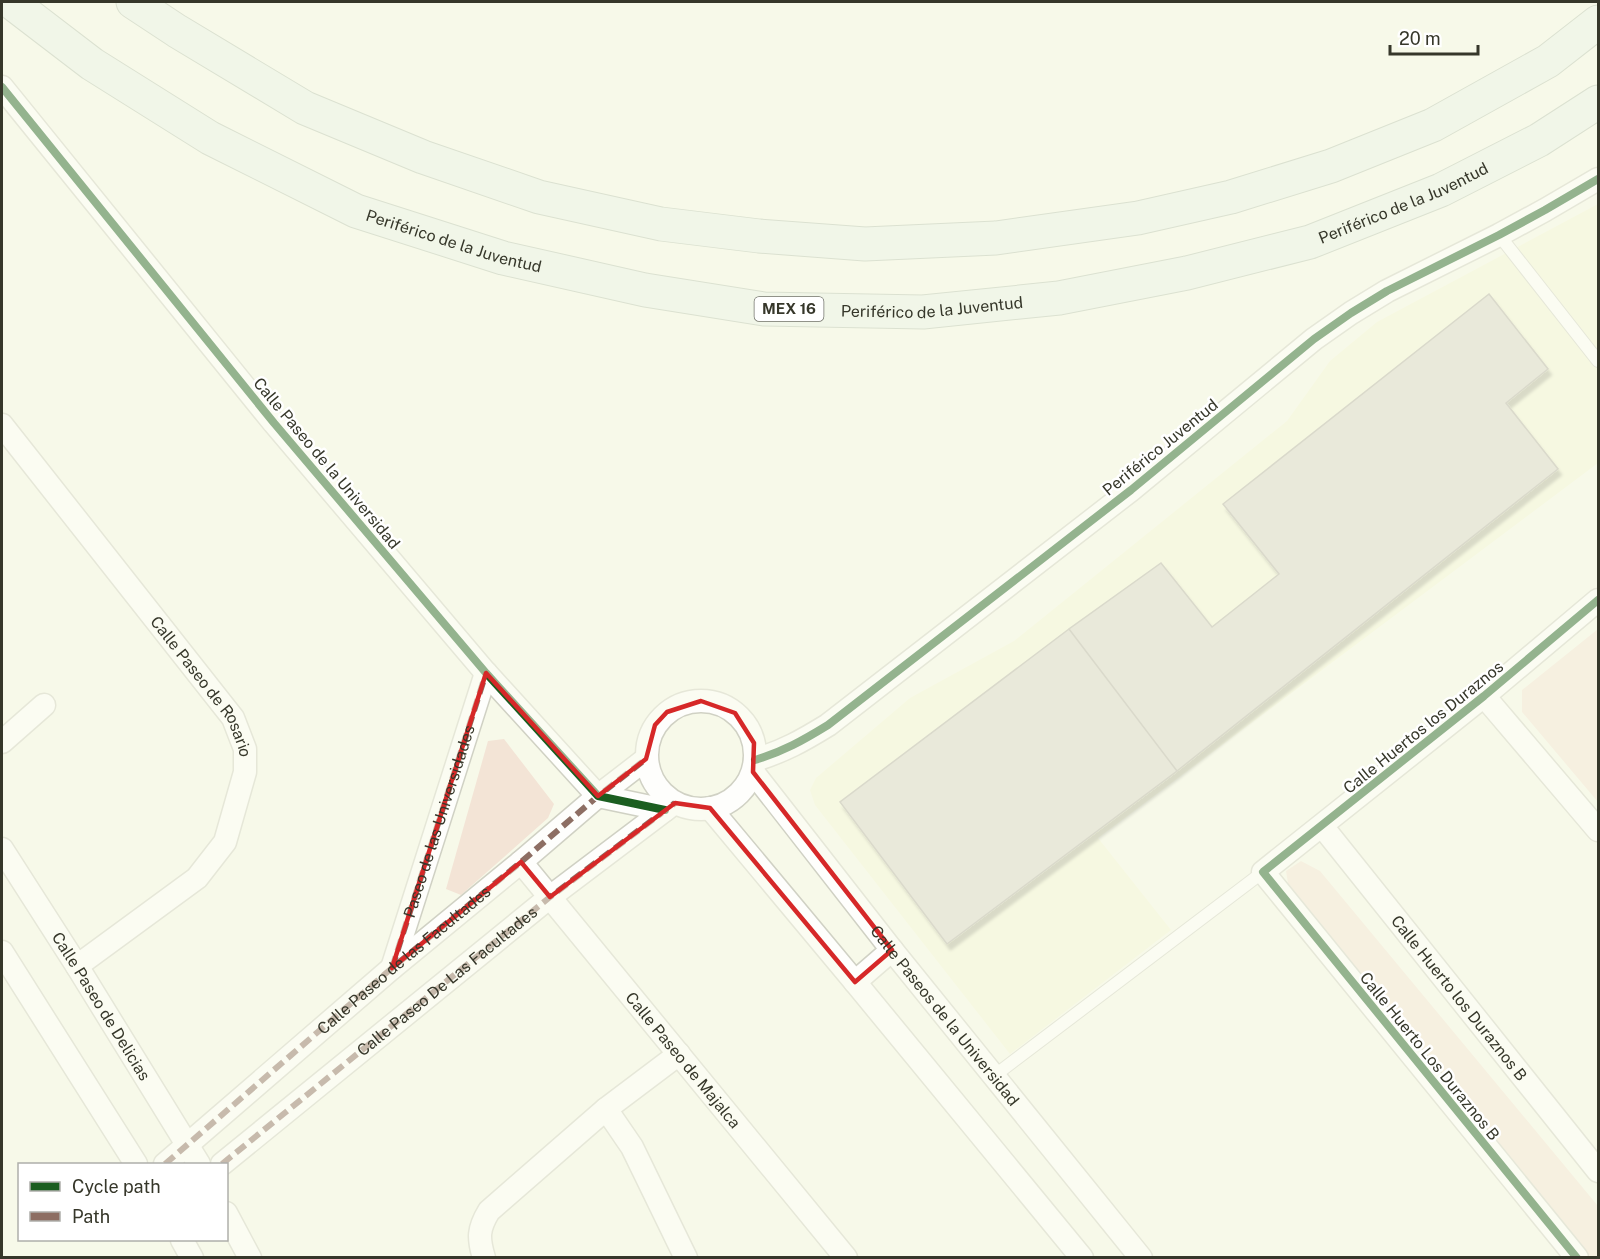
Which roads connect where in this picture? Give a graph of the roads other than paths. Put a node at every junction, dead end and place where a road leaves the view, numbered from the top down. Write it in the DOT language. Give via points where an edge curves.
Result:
graph roads {
  1 [pos="11,2"];
  2 [pos="133,2"];
  3 [pos="1599,22"];
  4 [pos="2,87"];
  5 [pos="1599,102"];
  6 [pos="1599,179"];
  7 [pos="1499,235"];
  8 [pos="1599,361"];
  9 [pos="4,432"];
  10 [pos="1599,600"];
  11 [pos="486,673"];
  12 [pos="1484,696"];
  13 [pos="44,705"];
  14 [pos="2,742"];
  15 [pos="646,759"];
  16 [pos="754,766"];
  17 [pos="598,796"];
  18 [pos="670,806"];
  19 [pos="710,808"];
  20 [pos="1322,825"];
  21 [pos="1599,830"];
  22 [pos="2,849"];
  23 [pos="521,862"];
  24 [pos="1263,872"];
  25 [pos="549,897"];
  26 [pos="892,950"];
  27 [pos="2,952"];
  28 [pos="77,966"];
  29 [pos="392,968"];
  30 [pos="855,982"];
  31 [pos="679,1054"];
  32 [pos="994,1076"];
  33 [pos="606,1110"];
  34 [pos="193,1155"];
  35 [pos="135,1163"];
  36 [pos="168,1163"];
  37 [pos="223,1163"];
  38 [pos="1599,1171"];
  39 [pos="228,1217"];
  40 [pos="183,1241"];
  41 [pos="192,1257"];
  42 [pos="250,1257"];
  43 [pos="484,1257"];
  44 [pos="686,1257"];
  45 [pos="846,1257"];
  46 [pos="1082,1257"];
  47 [pos="1141,1257"];
  48 [pos="1577,1257"];
  1 -- 5 [label="highway, Periférico de la Juventud / MEX 16" via="92,64 210,138 356,211 503,258 645,290 764,309 923,312 1059,298 1187,273 1310,242 1441,190 1539,140"];
  2 -- 3 [label="highway" via="305,108 423,157 539,197 661,224 866,244 996,238 1138,218 1231,197 1331,166 1433,125 1548,61"];
  4 -- 11 [label="street, Calle Paseo de la Universidad" via="274,423"];
  6 -- 7 [label="street, Periférico Juventud"];
  7 -- 8 [label="lane"];
  7 -- 16 [label="street, Periférico Juventud" via="1387,291 1314,339 1131,490 828,725"];
  9 -- 28 [label="street, Calle Paseo de Rosario" via="233,718 245,749 244,772 225,842 197,878"];
  10 -- 12 [label="street, Calle Huertos los Duraznos"];
  11 -- 17 [label="street, Calle Paseo de la Universidad"];
  11 -- 29 [label="street, Paseo de las Universidades"];
  12 -- 20 [label="street, Calle Huertos los Duraznos"];
  12 -- 21 [label="street"];
  13 -- 14 [label="street"];
  15 -- 16 [label="street" via="655,725 667,712 701,701 719,704 741,719 753,742"];
  15 -- 17 [label="street, Calle Paseo de las Facultades"];
  15 -- 18 [label="street" via="651,777"];
  16 -- 19 [label="street" via="737,796"];
  16 -- 26 [label="street, Calle Paseos de la Universidad"];
  17 -- 18 [label="street"];
  17 -- 23 [label="street, Calle Paseo de las Facultades"];
  18 -- 19 [label="street"];
  18 -- 25 [label="street, Calle Paseo De Las Facultades"];
  19 -- 30 [label="street"];
  20 -- 24 [label="street, Calle Huertos los Duraznos"];
  20 -- 38 [label="street, Calle Huerto los Duraznos B"];
  22 -- 28 [label="street, Calle Paseo de Delicias"];
  23 -- 25 [label="street, Calle Paseo de Majalca"];
  23 -- 29 [label="street, Calle Paseo de las Facultades"];
  24 -- 32 [label="lane, Calle Huertos los Duraznos"];
  24 -- 48 [label="street, Calle Huerto Los Duraznos B"];
  25 -- 31 [label="street, Calle Paseo de Majalca"];
  25 -- 37 [label="street, Calle Paseo De Las Facultades"];
  26 -- 30 [label="street"];
  26 -- 32 [label="street, Calle Paseos de la Universidad"];
  27 -- 35 [label="street"];
  28 -- 34 [label="street, Calle Paseo de Delicias"];
  29 -- 34 [label="street, Calle Paseo de las Facultades"];
  30 -- 46 [label="street"];
  31 -- 33 [label="street"];
  31 -- 45 [label="street, Calle Paseo de Majalca"];
  32 -- 47 [label="street, Calle Paseos de la Universidad"];
  33 -- 43 [label="street" via="489,1211 479,1235"];
  33 -- 44 [label="street" via="632,1147"];
  34 -- 36 [label="street, Calle Paseo de las Facultades"];
  39 -- 42 [label="street"];
  40 -- 41 [label="street"];
}
